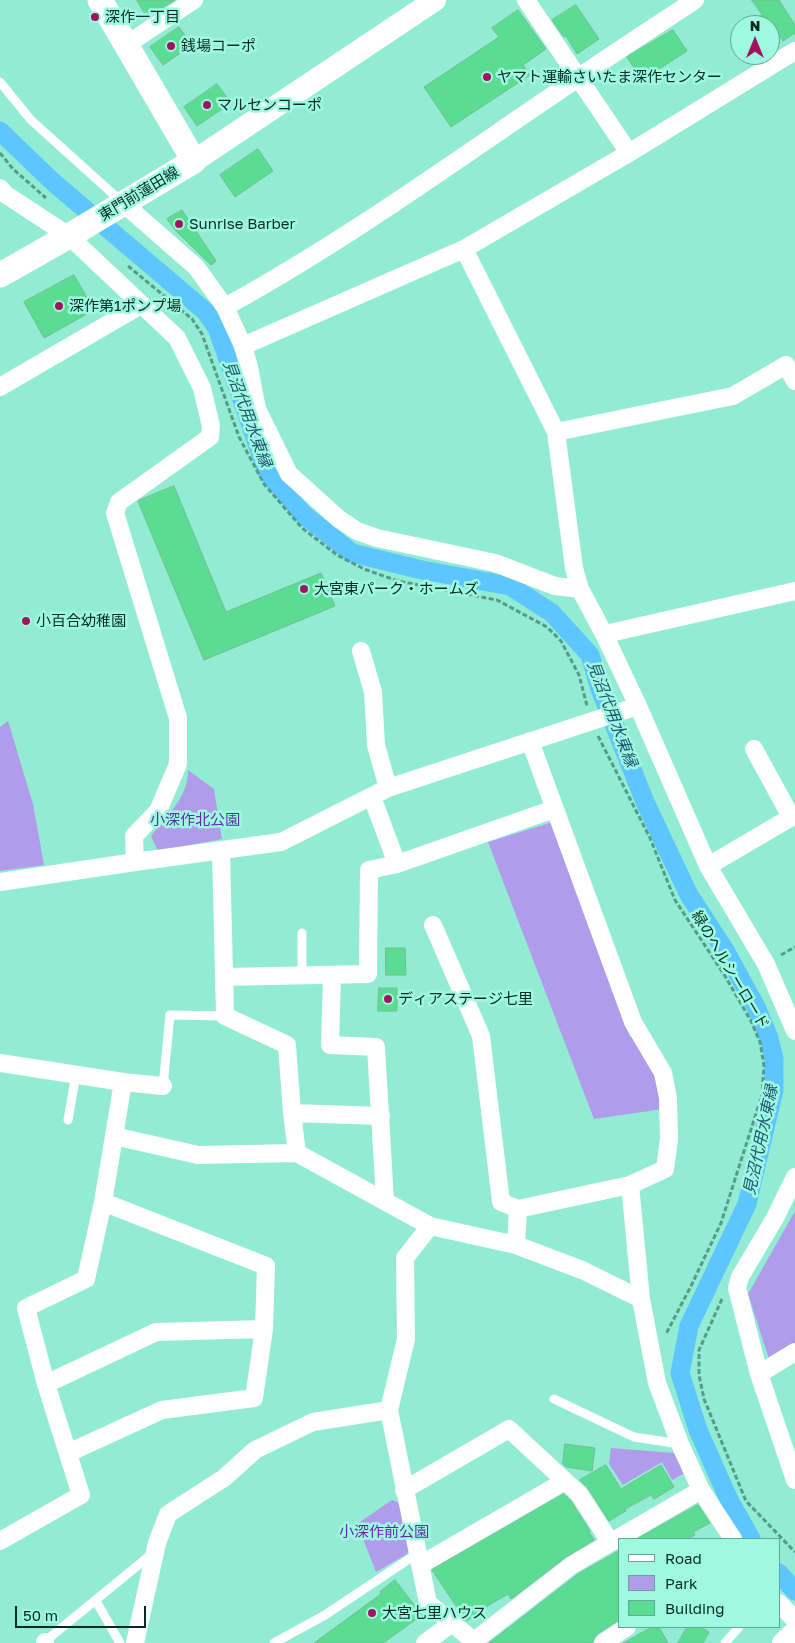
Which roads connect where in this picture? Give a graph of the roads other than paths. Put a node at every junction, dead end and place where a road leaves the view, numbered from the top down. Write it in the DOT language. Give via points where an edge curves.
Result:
graph roads {
  1 [pos="100,0"];
  2 [pos="194,0"];
  3 [pos="436,0"];
  4 [pos="526,0"];
  5 [pos="695,0"];
  6 [pos="126,45"];
  7 [pos="795,51"];
  8 [pos="578,78"];
  9 [pos="0,82"];
  10 [pos="629,153"];
  11 [pos="194,161"];
  12 [pos="0,188"];
  13 [pos="119,206"];
  14 [pos="78,231"];
  15 [pos="464,249"];
  16 [pos="0,275"];
  17 [pos="141,304"];
  18 [pos="225,307"];
  19 [pos="243,346"];
  20 [pos="795,381"];
  21 [pos="0,387"];
  22 [pos="556,432"];
  23 [pos="580,589"];
  24 [pos="795,591"];
  25 [pos="605,636"];
  26 [pos="361,652"];
  27 [pos="632,708"];
  28 [pos="530,741"];
  29 [pos="754,749"];
  30 [pos="388,788"];
  31 [pos="372,797"];
  32 [pos="554,810"];
  33 [pos="793,816"];
  34 [pos="221,851"];
  35 [pos="135,862"];
  36 [pos="397,864"];
  37 [pos="708,866"];
  38 [pos="0,882"];
  39 [pos="433,926"];
  40 [pos="302,933"];
  41 [pos="332,975"];
  42 [pos="302,976"];
  43 [pos="224,977"];
  44 [pos="225,1016"];
  45 [pos="795,1031"];
  46 [pos="0,1064"];
  47 [pos="76,1074"];
  48 [pos="122,1082"];
  49 [pos="163,1086"];
  50 [pos="292,1113"];
  51 [pos="381,1116"];
  52 [pos="68,1120"];
  53 [pos="114,1136"];
  54 [pos="297,1153"];
  55 [pos="795,1177"];
  56 [pos="630,1185"];
  57 [pos="385,1201"];
  58 [pos="103,1202"];
  59 [pos="518,1208"];
  60 [pos="430,1226"];
  61 [pos="516,1245"];
  62 [pos="641,1299"];
  63 [pos="264,1329"];
  64 [pos="795,1352"];
  65 [pos="759,1374"];
  66 [pos="46,1384"];
  67 [pos="554,1400"];
  68 [pos="389,1410"];
  69 [pos="680,1444"];
  70 [pos="68,1453"];
  71 [pos="795,1480"];
  72 [pos="565,1481"];
  73 [pos="404,1490"];
  74 [pos="701,1490"];
  75 [pos="732,1538"];
  76 [pos="0,1541"];
  77 [pos="610,1542"];
  78 [pos="156,1552"];
  79 [pos="419,1559"];
  80 [pos="96,1601"];
  81 [pos="780,1604"];
  82 [pos="795,1620"];
  83 [pos="452,1623"];
  84 [pos="626,1628"];
  85 [pos="738,1628"];
  86 [pos="795,1632"];
  87 [pos="475,1642"];
  88 [pos="44,1643"];
  89 [pos="120,1643"];
  90 [pos="135,1643"];
  91 [pos="274,1643"];
  92 [pos="425,1643"];
  93 [pos="603,1643"];
  94 [pos="725,1643"];
  95 [pos="783,1643"];
  1 -- 6 [label="main road, 東門前蓮田線"];
  2 -- 6 [label="street"];
  3 -- 11 [label="street"];
  4 -- 8 [label="street"];
  5 -- 8 [label="street"];
  6 -- 11 [label="main road, 東門前蓮田線"];
  7 -- 10 [label="street"];
  8 -- 10 [label="street"];
  8 -- 18 [label="street" via="410,194"];
  9 -- 13 [label="lane" via="31,120"];
  10 -- 15 [label="street"];
  11 -- 13 [label="main road, 東門前蓮田線"];
  12 -- 14 [label="street"];
  13 -- 14 [label="main road, 東門前蓮田線"];
  13 -- 18 [label="street" via="196,267"];
  14 -- 16 [label="main road, 東門前蓮田線"];
  14 -- 17 [label="street"];
  15 -- 19 [label="street"];
  15 -- 22 [label="street"];
  17 -- 21 [label="street"];
  17 -- 35 [label="street" via="177,338 202,388 212,426 210,437 118,502 115,513 178,718 178,764 158,811 134,836"];
  18 -- 19 [label="street"];
  19 -- 23 [label="street" via="257,409 289,474 339,519 357,531 377,538 495,562 555,586"];
  20 -- 22 [label="street" via="786,366 733,396"];
  22 -- 23 [label="street" via="574,568"];
  23 -- 25 [label="street"];
  24 -- 25 [label="street"];
  25 -- 27 [label="street"];
  26 -- 30 [label="street" via="373,692 376,745"];
  27 -- 28 [label="street" via="596,726"];
  27 -- 37 [label="street"];
  28 -- 30 [label="street"];
  28 -- 32 [label="street"];
  29 -- 33 [label="street"];
  30 -- 31 [label="street"];
  31 -- 34 [label="street" via="281,842"];
  31 -- 36 [label="street"];
  32 -- 36 [label="street"];
  32 -- 56 [label="street" via="633,1022 662,1073 668,1098 669,1139 665,1169"];
  33 -- 37 [label="street"];
  34 -- 35 [label="street"];
  34 -- 43 [label="street"];
  35 -- 38 [label="street"];
  36 -- 41 [label="street" via="369,870 368,974"];
  37 -- 45 [label="street" via="766,964"];
  39 -- 59 [label="street" via="481,1036 501,1202"];
  40 -- 42 [label="lane"];
  41 -- 42 [label="street"];
  41 -- 51 [label="street" via="330,1045 376,1047"];
  42 -- 43 [label="street"];
  43 -- 44 [label="street"];
  44 -- 49 [label="lane" via="170,1015"];
  44 -- 50 [label="street" via="287,1045"];
  46 -- 47 [label="street"];
  47 -- 48 [label="street"];
  47 -- 52 [label="lane"];
  48 -- 49 [label="street"];
  48 -- 53 [label="street"];
  50 -- 51 [label="street"];
  50 -- 54 [label="street"];
  51 -- 57 [label="street"];
  53 -- 54 [label="street" via="198,1156"];
  53 -- 58 [label="street"];
  54 -- 57 [label="street"];
  55 -- 65 [label="street" via="740,1277 738,1288"];
  56 -- 59 [label="street"];
  56 -- 62 [label="street"];
  57 -- 60 [label="street"];
  58 -- 63 [label="street" via="266,1266"];
  58 -- 66 [label="street" via="86,1279 26,1308"];
  59 -- 61 [label="street"];
  60 -- 61 [label="street"];
  60 -- 68 [label="street" via="405,1258 406,1339"];
  61 -- 62 [label="street" via="582,1270"];
  62 -- 69 [label="street" via="657,1384"];
  63 -- 66 [label="street" via="156,1332"];
  63 -- 70 [label="street" via="254,1398 162,1410"];
  64 -- 65 [label="street"];
  65 -- 71 [label="street"];
  66 -- 70 [label="street"];
  67 -- 69 [label="lane" via="634,1436"];
  68 -- 73 [label="street"];
  68 -- 78 [label="street" via="313,1422 255,1450 224,1478 168,1514"];
  69 -- 74 [label="street"];
  70 -- 76 [label="street" via="81,1494"];
  72 -- 73 [label="street" via="509,1429"];
  72 -- 77 [label="street" via="579,1494"];
  72 -- 79 [label="street"];
  73 -- 79 [label="street"];
  74 -- 75 [label="street"];
  74 -- 77 [label="street"];
  77 -- 87 [label="street" via="572,1565"];
  78 -- 80 [label="lane"];
  78 -- 90 [label="street"];
  79 -- 83 [label="street" via="428,1603"];
  79 -- 91 [label="lane"];
  80 -- 88 [label="lane"];
  80 -- 89 [label="lane"];
  81 -- 82 [label="street"];
  83 -- 87 [label="street"];
  83 -- 92 [label="street"];
  84 -- 93 [label="street"];
  85 -- 94 [label="lane"];
  86 -- 95 [label="street"];
}
